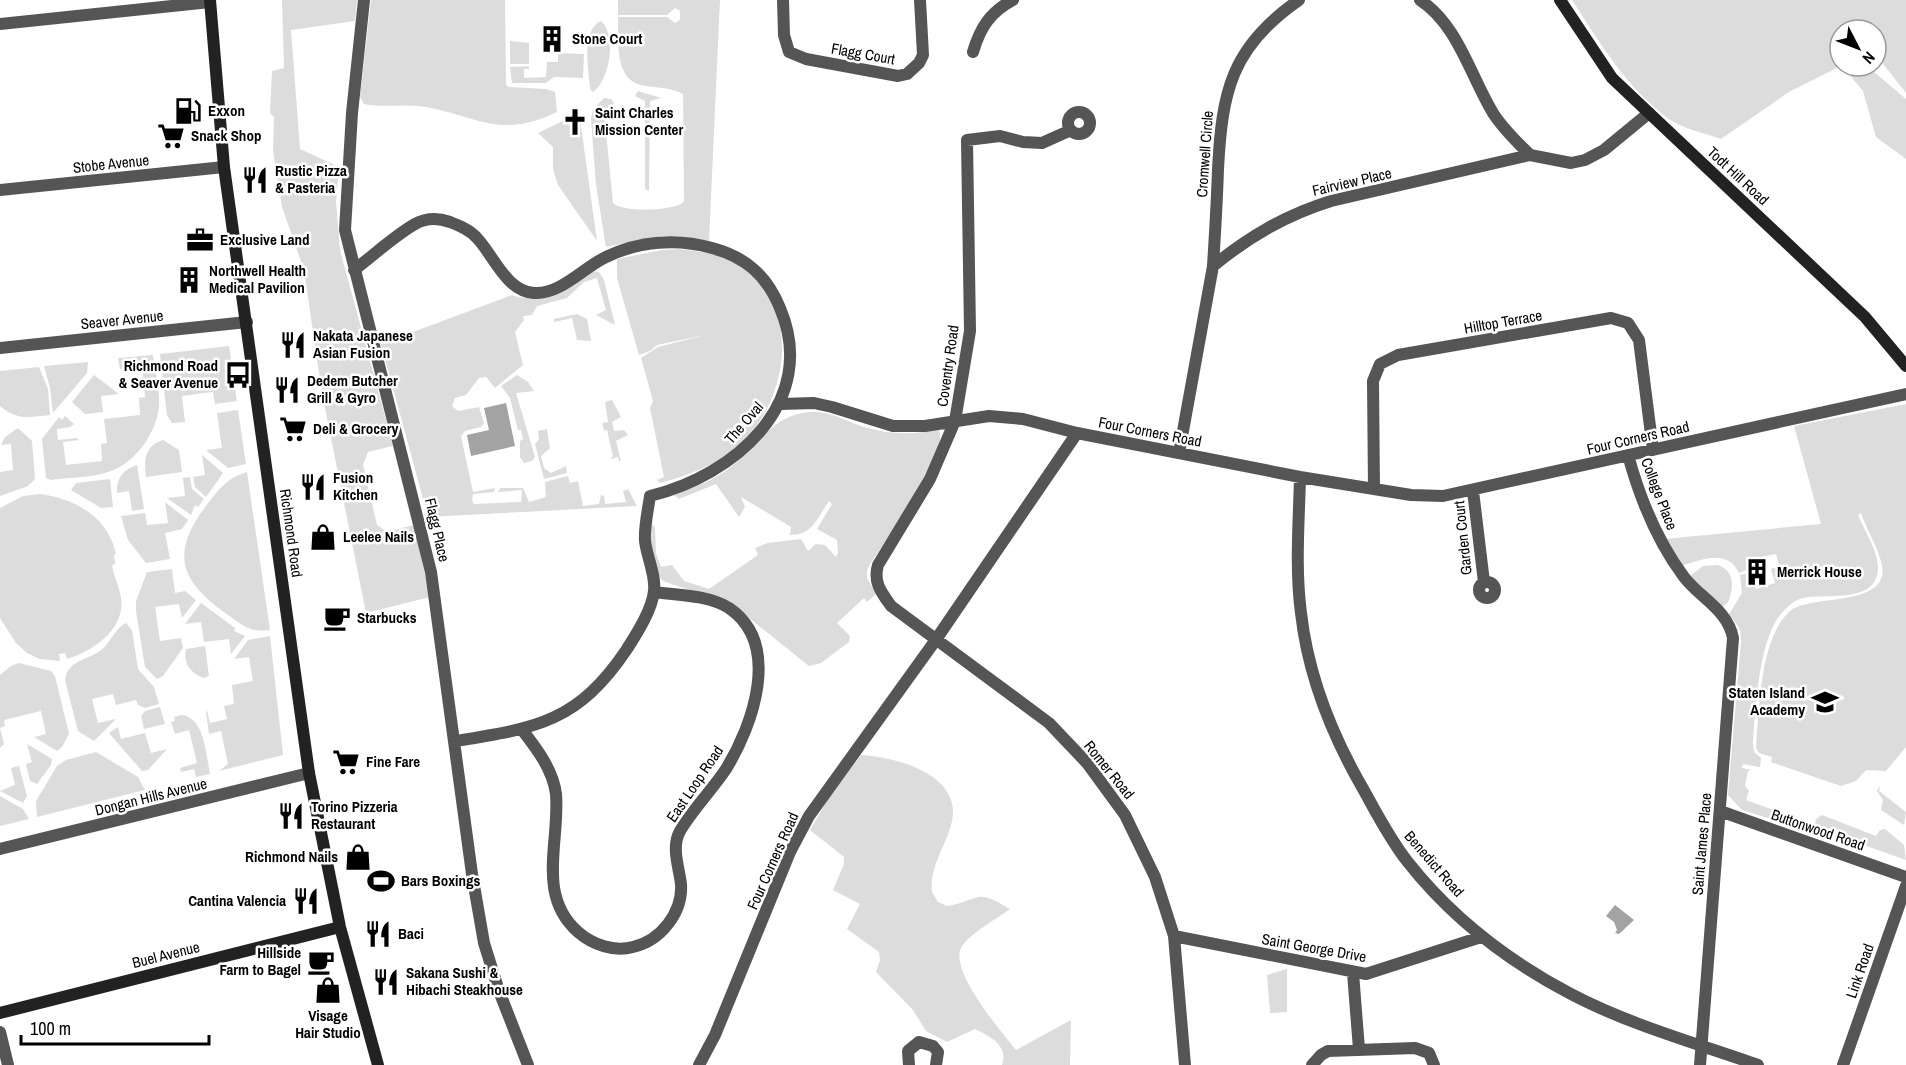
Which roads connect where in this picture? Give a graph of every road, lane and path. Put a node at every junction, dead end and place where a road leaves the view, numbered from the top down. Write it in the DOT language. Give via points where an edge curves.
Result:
graph roads {
  1 [pos="364,0"];
  2 [pos="783,0"];
  3 [pos="920,0"];
  4 [pos="1013,0"];
  5 [pos="1299,0"];
  6 [pos="1420,0"];
  7 [pos="1560,0"];
  8 [pos="210,1"];
  9 [pos="0,24"];
  10 [pos="972,52"];
  11 [pos="1649,113"];
  12 [pos="1071,130"];
  13 [pos="1530,155"];
  14 [pos="224,167"];
  15 [pos="0,190"];
  16 [pos="1213,266"];
  17 [pos="354,270"];
  18 [pos="247,321"];
  19 [pos="0,348"];
  20 [pos="1906,366"];
  21 [pos="1906,394"];
  22 [pos="780,404"];
  23 [pos="955,420"];
  24 [pos="1077,433"];
  25 [pos="1653,450"];
  26 [pos="1179,453"];
  27 [pos="1628,455"];
  28 [pos="1300,477"];
  29 [pos="1374,489"];
  30 [pos="1473,491"];
  31 [pos="875,576"];
  32 [pos="1484,582"];
  33 [pos="654,592"];
  34 [pos="1731,626"];
  35 [pos="935,641"];
  36 [pos="523,731"];
  37 [pos="456,741"];
  38 [pos="309,773"];
  39 [pos="1720,812"];
  40 [pos="0,849"];
  41 [pos="1906,877"];
  42 [pos="1906,886"];
  43 [pos="340,927"];
  44 [pos="1174,936"];
  45 [pos="1481,937"];
  46 [pos="1353,973"];
  47 [pos="0,1013"];
  48 [pos="0,1032"];
  49 [pos="1700,1045"];
  50 [pos="1359,1049"];
  51 [pos="8,1065"];
  52 [pos="378,1065"];
  53 [pos="528,1065"];
  54 [pos="699,1065"];
  55 [pos="909,1065"];
  56 [pos="936,1065"];
  57 [pos="1185,1065"];
  58 [pos="1312,1065"];
  59 [pos="1434,1065"];
  60 [pos="1700,1065"];
  61 [pos="1758,1065"];
  62 [pos="1843,1065"];
  1 -- 17 [label="street, Flagg Place" via="344,209"];
  2 -- 3 [label="street, Flagg Court" via="784,35 789,52 806,59 898,76 914,69 922,55"];
  4 -- 10 [label="street" via="985,22"];
  5 -- 16 [label="street, Cromwell Circle" via="1281,13 1245,53 1225,95"];
  6 -- 13 [label="street" via="1443,21 1493,112"];
  7 -- 11 [label="main road, Todt Hill Road" via="1612,78"];
  8 -- 9 [label="street"];
  8 -- 14 [label="main road, Richmond Road"];
  11 -- 13 [label="street, Fairview Place" via="1604,150 1585,160 1571,163"];
  11 -- 20 [label="main road, Todt Hill Road" via="1865,317"];
  12 -- 23 [label="street, Coventry Road" via="1042,143 1000,136 967,140 970,331"];
  13 -- 16 [label="street, Fairview Place" via="1303,210 1266,227"];
  14 -- 15 [label="street, Stobe Avenue"];
  14 -- 18 [label="main road, Richmond Road"];
  16 -- 26 [label="street"];
  17 -- 22 [label="street, The Oval" via="416,224 429,219 444,220 476,236 510,282 531,293 551,290 606,257 661,241 725,252 760,273 775,294 788,328 789,372"];
  17 -- 37 [label="street, Flagg Place" via="432,572"];
  18 -- 19 [label="street, Seaver Avenue"];
  18 -- 38 [label="main road, Richmond Road"];
  21 -- 25 [label="street, Four Corners Road"];
  22 -- 23 [label="street" via="814,403 893,426 925,426"];
  22 -- 33 [label="street, The Oval" via="741,452 718,470 650,496 645,540"];
  23 -- 24 [label="street" via="989,416 1023,419"];
  23 -- 31 [label="street, Coventry Road" via="930,479"];
  24 -- 26 [label="street, Four Corners Road"];
  24 -- 35 [label="street, Four Corners Road"];
  25 -- 27 [label="street, Four Corners Road"];
  25 -- 29 [label="street, Hilltop Terrace" via="1639,340 1628,323 1611,318 1398,355 1380,364 1374,381"];
  26 -- 28 [label="street, Four Corners Road"];
  27 -- 30 [label="street, Four Corners Road"];
  27 -- 34 [label="street, College Place" via="1659,538 1686,579"];
  28 -- 29 [label="street, Four Corners Road"];
  28 -- 45 [label="street, Benedict Road" via="1300,611 1306,648 1326,714 1351,769 1406,860"];
  29 -- 30 [label="street, Four Corners Road" via="1443,496"];
  30 -- 32 [label="street, Garden Court"];
  31 -- 35 [label="street, Romer Road" via="891,606"];
  33 -- 36 [label="street" via="635,637 606,676 572,708"];
  33 -- 36 [label="street, East Loop Road" via="696,597 728,608 751,632 758,665 756,698 739,746 678,834 680,899 671,920 653,938 634,947 611,948 579,933 564,914 551,870 556,795 545,762"];
  34 -- 39 [label="street, Saint James Place"];
  35 -- 44 [label="street, Romer Road" via="1049,723 1087,763 1125,814 1155,878"];
  35 -- 54 [label="street, Four Corners Road" via="809,816"];
  36 -- 37 [label="street"];
  37 -- 53 [label="street, Flagg Place" via="484,943"];
  38 -- 40 [label="street, Dongan Hills Avenue"];
  38 -- 43 [label="main road, Richmond Road"];
  39 -- 41 [label="street, Buttonwood Road"];
  39 -- 49 [label="street, Saint James Place"];
  42 -- 62 [label="street, Link Road"];
  43 -- 47 [label="main road, Buel Avenue"];
  43 -- 52 [label="main road, Richmond Road"];
  44 -- 46 [label="street, Saint George Drive"];
  44 -- 57 [label="street, Romer Road"];
  45 -- 46 [label="street, Saint George Drive" via="1381,971"];
  45 -- 49 [label="street, Benedict Road" via="1572,995"];
  46 -- 50 [label="street"];
  48 -- 51 [label="street"];
  49 -- 60 [label="street, Saint James Place"];
  49 -- 61 [label="street, Benedict Road"];
  50 -- 58 [label="street" via="1328,1051"];
  50 -- 59 [label="street" via="1421,1048 1429,1053"];
  55 -- 56 [label="street" via="908,1051 919,1042 938,1052"];
}
